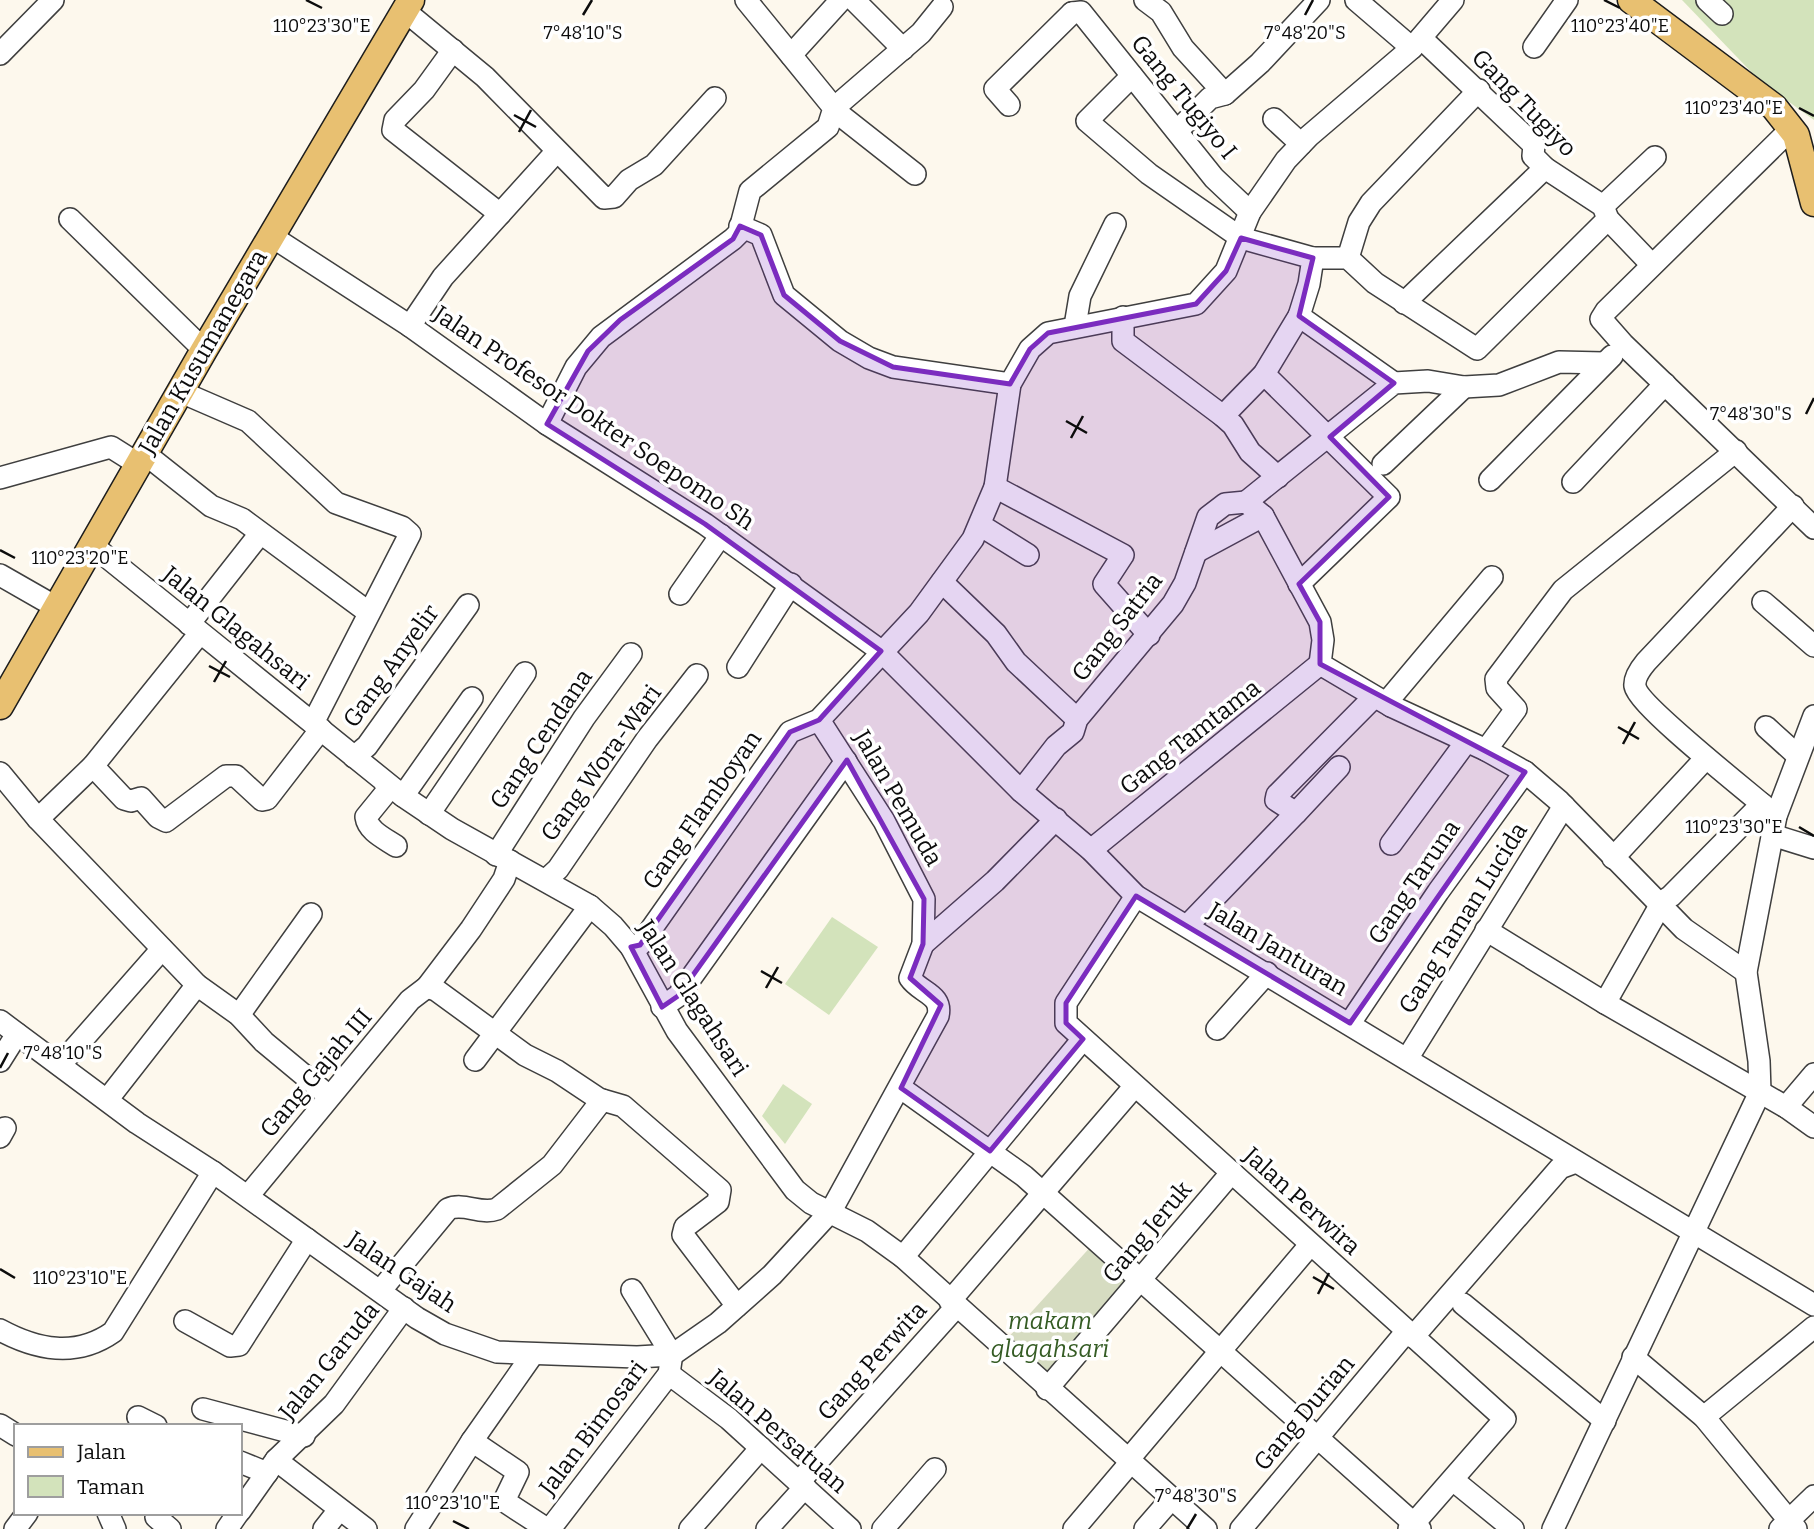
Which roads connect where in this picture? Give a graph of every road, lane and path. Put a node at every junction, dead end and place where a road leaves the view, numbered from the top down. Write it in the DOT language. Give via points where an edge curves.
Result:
graph roads {
  1 [pos="53,0"];
  2 [pos="746,0"];
  3 [pos="841,0"];
  4 [pos="854,0"];
  5 [pos="1146,0"];
  6 [pos="1319,0"];
  7 [pos="1356,0"];
  8 [pos="1567,0"];
  9 [pos="1631,0"];
  10 [pos="1447,2"];
  11 [pos="408,5"];
  12 [pos="1076,6"];
  13 [pos="942,8"];
  14 [pos="1417,43"];
  15 [pos="1534,47"];
  16 [pos="904,49"];
  17 [pos="453,50"];
  18 [pos="0,54"];
  19 [pos="790,55"];
  20 [pos="1132,76"];
  21 [pos="1479,90"];
  22 [pos="1226,94"];
  23 [pos="716,98"];
  24 [pos="1009,106"];
  25 [pos="835,110"];
  26 [pos="1274,119"];
  27 [pos="1177,131"];
  28 [pos="1800,136"];
  29 [pos="1301,144"];
  30 [pos="556,152"];
  31 [pos="1655,157"];
  32 [pos="1545,168"];
  33 [pos="915,174"];
  34 [pos="1814,203"];
  35 [pos="1250,212"];
  36 [pos="1605,212"];
  37 [pos="500,214"];
  38 [pos="71,219"];
  39 [pos="1115,224"];
  40 [pos="740,226"];
  41 [pos="271,236"];
  42 [pos="1241,238"];
  43 [pos="1313,257"];
  44 [pos="1348,258"];
  45 [pos="1652,265"];
  46 [pos="1404,303"];
  47 [pos="1299,316"];
  48 [pos="1123,317"];
  49 [pos="410,326"];
  50 [pos="1075,326"];
  51 [pos="1623,344"];
  52 [pos="204,350"];
  53 [pos="1604,363"];
  54 [pos="1264,374"];
  55 [pos="1394,383"];
  56 [pos="1010,384"];
  57 [pos="1665,384"];
  58 [pos="1464,387"];
  59 [pos="181,392"];
  60 [pos="1223,416"];
  61 [pos="547,424"];
  62 [pos="1330,437"];
  63 [pos="1736,451"];
  64 [pos="141,459"];
  65 [pos="1383,464"];
  66 [pos="1278,477"];
  67 [pos="0,478"];
  68 [pos="1490,480"];
  69 [pos="1573,482"];
  70 [pos="995,486"];
  71 [pos="1246,502"];
  72 [pos="1793,506"];
  73 [pos="1263,516"];
  74 [pos="980,525"];
  75 [pos="1814,528"];
  76 [pos="259,534"];
  77 [pos="721,535"];
  78 [pos="92,545"];
  79 [pos="1196,552"];
  80 [pos="1028,555"];
  81 [pos="0,575"];
  82 [pos="1492,578"];
  83 [pos="942,582"];
  84 [pos="791,584"];
  85 [pos="1299,584"];
  86 [pos="680,594"];
  87 [pos="1763,602"];
  88 [pos="468,605"];
  89 [pos="56,607"];
  90 [pos="368,611"];
  91 [pos="194,629"];
  92 [pos="1149,635"];
  93 [pos="1814,646"];
  94 [pos="881,651"];
  95 [pos="631,654"];
  96 [pos="1320,664"];
  97 [pos="738,667"];
  98 [pos="525,673"];
  99 [pos="697,675"];
  100 [pos="472,698"];
  101 [pos="1383,702"];
  102 [pos="0,706"];
  103 [pos="1814,716"];
  104 [pos="1077,719"];
  105 [pos="819,720"];
  106 [pos="317,726"];
  107 [pos="1766,727"];
  108 [pos="1466,742"];
  109 [pos="1486,750"];
  110 [pos="354,757"];
  111 [pos="1798,757"];
  112 [pos="1706,758"];
  113 [pos="846,761"];
  114 [pos="93,766"];
  115 [pos="1339,767"];
  116 [pos="1525,772"];
  117 [pos="0,774"];
  118 [pos="386,783"];
  119 [pos="1021,791"];
  120 [pos="402,796"];
  121 [pos="1564,806"];
  122 [pos="1296,813"];
  123 [pos="429,814"];
  124 [pos="1770,818"];
  125 [pos="38,819"];
  126 [pos="1056,819"];
  127 [pos="1391,844"];
  128 [pos="396,846"];
  129 [pos="1814,848"];
  130 [pos="1091,850"];
  131 [pos="503,858"];
  132 [pos="1613,858"];
  133 [pos="546,880"];
  134 [pos="1136,896"];
  135 [pos="1660,903"];
  136 [pos="590,906"];
  137 [pos="312,914"];
  138 [pos="1188,925"];
  139 [pos="1486,930"];
  140 [pos="923,944"];
  141 [pos="631,947"];
  142 [pos="162,949"];
  143 [pos="1746,972"];
  144 [pos="1267,973"];
  145 [pos="197,985"];
  146 [pos="427,987"];
  147 [pos="1605,1003"];
  148 [pos="662,1007"];
  149 [pos="239,1015"];
  150 [pos="1350,1023"];
  151 [pos="8,1027"];
  152 [pos="1217,1029"];
  153 [pos="496,1034"];
  154 [pos="1083,1039"];
  155 [pos="1407,1059"];
  156 [pos="475,1060"];
  157 [pos="0,1061"];
  158 [pos="60,1065"];
  159 [pos="1814,1074"];
  160 [pos="1134,1087"];
  161 [pos="901,1088"];
  162 [pos="1760,1092"];
  163 [pos="329,1096"];
  164 [pos="107,1100"];
  165 [pos="602,1100"];
  166 [pos="1786,1107"];
  167 [pos="1814,1127"];
  168 [pos="990,1150"];
  169 [pos="1576,1162"];
  170 [pos="214,1172"];
  171 [pos="1232,1172"];
  172 [pos="1044,1194"];
  173 [pos="248,1196"];
  174 [pos="831,1211"];
  175 [pos="1693,1233"];
  176 [pos="307,1240"];
  177 [pos="1310,1245"];
  178 [pos="903,1257"];
  179 [pos="1140,1280"];
  180 [pos="381,1290"];
  181 [pos="632,1290"];
  182 [pos="1812,1300"];
  183 [pos="953,1304"];
  184 [pos="1463,1304"];
  185 [pos="737,1306"];
  186 [pos="404,1308"];
  187 [pos="185,1321"];
  188 [pos="1814,1327"];
  189 [pos="0,1330"];
  190 [pos="1410,1334"];
  191 [pos="1223,1351"];
  192 [pos="533,1354"];
  193 [pos="1633,1357"];
  194 [pos="671,1364"];
  195 [pos="1047,1390"];
  196 [pos="203,1409"];
  197 [pos="1704,1417"];
  198 [pos="1605,1421"];
  199 [pos="304,1436"];
  200 [pos="1318,1437"];
  201 [pos="472,1441"];
  202 [pos="761,1448"];
  203 [pos="1129,1461"];
  204 [pos="242,1462"];
  205 [pos="271,1466"];
  206 [pos="935,1469"];
  207 [pos="1453,1480"];
  208 [pos="802,1485"];
  209 [pos="1814,1496"];
  210 [pos="1172,1498"];
  211 [pos="242,1508"];
  212 [pos="339,1510"];
  213 [pos="699,1526"];
  214 [pos="1788,1526"];
  215 [pos="1414,1527"];
  216 [pos="324,1529"];
  217 [pos="366,1529"];
  218 [pos="416,1529"];
  219 [pos="548,1529"];
  220 [pos="767,1529"];
  221 [pos="850,1529"];
  222 [pos="883,1529"];
  223 [pos="1074,1529"];
  224 [pos="1145,1529"];
  225 [pos="1206,1529"];
  226 [pos="1241,1529"];
  227 [pos="1513,1529"];
  228 [pos="1553,1529"];
  1 -- 18 [label="street"];
  2 -- 19 [label="street"];
  3 -- 19 [label="street"];
  4 -- 16 [label="street"];
  5 -- 22 [label="street" via="1161,12 1184,48"];
  6 -- 22 [label="street"];
  7 -- 14 [label="street, Gang Tugiyo"];
  8 -- 15 [label="street"];
  9 -- 28 [label="main road" via="1774,107"];
  10 -- 14 [label="street"];
  11 -- 17 [label="street"];
  11 -- 41 [label="main road, Jalan Kusumanegara"];
  12 -- 20 [label="street, Gang Tugiyo I"];
  12 -- 24 [label="street" via="995,89"];
  13 -- 16 [label="street"];
  14 -- 21 [label="street, Gang Tugiyo"];
  14 -- 29 [label="street"];
  16 -- 25 [label="street"];
  17 -- 30 [label="street"];
  17 -- 37 [label="street" via="395,120 393,130"];
  19 -- 25 [label="street"];
  20 -- 27 [label="street, Gang Tugiyo I"];
  20 -- 42 [label="street" via="1087,121 1149,174"];
  21 -- 32 [label="street, Gang Tugiyo" via="1534,145 1533,156"];
  21 -- 44 [label="street" via="1371,203 1359,222"];
  22 -- 27 [label="street" via="1210,98"];
  23 -- 30 [label="street" via="654,165 609,199"];
  25 -- 33 [label="street"];
  25 -- 40 [label="street" via="828,127 750,191"];
  26 -- 29 [label="street"];
  27 -- 35 [label="street, Gang Tugiyo I" via="1214,178"];
  28 -- 34 [label="main road"];
  28 -- 45 [label="street"];
  29 -- 35 [label="street"];
  30 -- 37 [label="street"];
  31 -- 36 [label="street"];
  32 -- 36 [label="street, Gang Tugiyo"];
  32 -- 46 [label="street"];
  35 -- 42 [label="street"];
  36 -- 45 [label="street, Gang Tugiyo"];
  36 -- 46 [label="street" via="1480,348"];
  37 -- 49 [label="street" via="443,277"];
  38 -- 52 [label="street"];
  39 -- 50 [label="street" via="1080,296"];
  40 -- 56 [label="street" via="761,235 784,295 840,341 893,367"];
  40 -- 61 [label="street" via="733,239 601,337 576,368"];
  41 -- 49 [label="street, Jalan Profesor Dokter Soepomo Sh"];
  41 -- 52 [label="main road, Jalan Kusumanegara"];
  42 -- 43 [label="street"];
  42 -- 48 [label="street" via="1226,271 1196,304"];
  43 -- 44 [label="street"];
  43 -- 47 [label="street"];
  44 -- 46 [label="street"];
  45 -- 51 [label="street" via="1601,319"];
  47 -- 54 [label="street"];
  47 -- 55 [label="street"];
  48 -- 50 [label="street"];
  48 -- 60 [label="street" via="1123,341"];
  49 -- 61 [label="street, Jalan Profesor Dokter Soepomo Sh"];
  50 -- 56 [label="street" via="1039,339"];
  51 -- 53 [label="street"];
  51 -- 57 [label="street"];
  52 -- 59 [label="main road, Jalan Kusumanegara"];
  53 -- 58 [label="street" via="1559,362 1499,384"];
  53 -- 68 [label="street"];
  54 -- 60 [label="street"];
  54 -- 62 [label="street"];
  55 -- 58 [label="street" via="1428,381"];
  55 -- 62 [label="street"];
  56 -- 70 [label="street, Gang Flamboyan"];
  57 -- 63 [label="street"];
  57 -- 69 [label="street"];
  58 -- 65 [label="street"];
  59 -- 64 [label="main road, Jalan Kusumanegara"];
  59 -- 90 [label="street" via="248,421 336,503 410,534"];
  60 -- 66 [label="street" via="1250,452"];
  61 -- 77 [label="street, Jalan Profesor Dokter Soepomo Sh"];
  62 -- 66 [label="street"];
  62 -- 85 [label="street" via="1389,497"];
  63 -- 72 [label="street"];
  63 -- 109 [label="street" via="1556,597 1496,679 1497,688 1516,711"];
  64 -- 67 [label="street" via="111,447"];
  64 -- 76 [label="street" via="211,506 233,513"];
  64 -- 78 [label="main road, Jalan Kusumanegara"];
  66 -- 71 [label="street"];
  70 -- 74 [label="street, Gang Flamboyan"];
  70 -- 92 [label="street" via="1122,555 1104,584"];
  71 -- 73 [label="street"];
  71 -- 79 [label="street, Gang Satria" via="1214,510"];
  72 -- 75 [label="street"];
  72 -- 112 [label="street" via="1646,662 1636,679 1635,689 1641,697"];
  73 -- 79 [label="street"];
  73 -- 85 [label="street"];
  74 -- 80 [label="street"];
  74 -- 83 [label="street, Gang Flamboyan"];
  76 -- 90 [label="street"];
  76 -- 91 [label="street"];
  77 -- 84 [label="street, Jalan Profesor Dokter Soepomo Sh"];
  77 -- 86 [label="street"];
  78 -- 89 [label="main road, Jalan Kusumanegara"];
  78 -- 91 [label="street, Jalan Glagahsari"];
  79 -- 92 [label="street, Gang Satria" via="1185,583"];
  81 -- 89 [label="street"];
  82 -- 101 [label="street"];
  83 -- 94 [label="street, Gang Flamboyan"];
  83 -- 104 [label="street"];
  84 -- 94 [label="street, Jalan Profesor Dokter Soepomo Sh"];
  84 -- 97 [label="street"];
  85 -- 96 [label="street" via="1320,622"];
  87 -- 93 [label="street"];
  88 -- 110 [label="street, Gang Anyelir" via="367,746"];
  89 -- 102 [label="main road, Jalan Kusumanegara"];
  90 -- 106 [label="street"];
  91 -- 106 [label="street, Jalan Glagahsari"];
  91 -- 114 [label="street"];
  92 -- 104 [label="street, Gang Satria"];
  94 -- 105 [label="street, Gang Flamboyan"];
  94 -- 119 [label="street, Jalan Janturan"];
  95 -- 131 [label="street, Gang Cendana" via="584,719"];
  96 -- 101 [label="street"];
  96 -- 130 [label="street, Gang Tamtama"];
  98 -- 123 [label="street"];
  99 -- 133 [label="street, Gang Wora-Wari"];
  100 -- 120 [label="street"];
  101 -- 108 [label="street"];
  101 -- 122 [label="street" via="1277,795 1276,800"];
  103 -- 111 [label="street"];
  104 -- 119 [label="street, Gang Satria" via="1073,732"];
  105 -- 113 [label="street, Jalan Pemuda"];
  105 -- 141 [label="street, Gang Flamboyan" via="790,732 640,945"];
  106 -- 110 [label="street, Jalan Glagahsari"];
  106 -- 114 [label="street" via="267,799 262,800 236,776 226,776 166,821 141,798 124,799"];
  107 -- 111 [label="street"];
  108 -- 109 [label="street"];
  108 -- 127 [label="street"];
  109 -- 116 [label="street"];
  110 -- 118 [label="street, Jalan Glagahsari"];
  111 -- 124 [label="street"];
  112 -- 124 [label="street"];
  112 -- 132 [label="street"];
  113 -- 140 [label="street, Jalan Pemuda" via="916,879 924,899"];
  113 -- 148 [label="street" via="678,996"];
  114 -- 125 [label="street"];
  115 -- 122 [label="street"];
  116 -- 121 [label="street"];
  116 -- 150 [label="street, Gang Taruna" via="1437,892"];
  117 -- 125 [label="street"];
  118 -- 120 [label="street, Jalan Glagahsari"];
  118 -- 128 [label="street" via="388,790 366,821"];
  119 -- 126 [label="street, Jalan Janturan"];
  120 -- 123 [label="street, Jalan Glagahsari"];
  121 -- 132 [label="street"];
  121 -- 139 [label="street, Gang Taman Lucida"];
  122 -- 138 [label="street"];
  123 -- 131 [label="street, Jalan Glagahsari"];
  124 -- 129 [label="street"];
  124 -- 135 [label="street"];
  124 -- 143 [label="street"];
  125 -- 142 [label="street"];
  126 -- 130 [label="street, Jalan Janturan"];
  126 -- 140 [label="street"];
  130 -- 134 [label="street, Jalan Janturan"];
  131 -- 133 [label="street, Jalan Glagahsari"];
  131 -- 146 [label="street, Gang Cendana" via="499,888"];
  132 -- 135 [label="street"];
  133 -- 136 [label="street, Jalan Glagahsari"];
  134 -- 138 [label="street, Jalan Janturan"];
  134 -- 154 [label="street, Jalan Perwira" via="1066,1003 1066,1023"];
  135 -- 143 [label="street" via="1684,929"];
  135 -- 147 [label="street"];
  136 -- 141 [label="street, Jalan Glagahsari"];
  136 -- 153 [label="street"];
  137 -- 149 [label="street"];
  138 -- 144 [label="street, Jalan Janturan"];
  139 -- 147 [label="street"];
  139 -- 155 [label="street, Gang Taman Lucida"];
  140 -- 161 [label="street, Jalan Pemuda" via="910,978 935,998 940,1009"];
  141 -- 148 [label="street, Jalan Glagahsari"];
  142 -- 145 [label="street"];
  142 -- 158 [label="street"];
  143 -- 162 [label="street"];
  144 -- 150 [label="street, Jalan Janturan"];
  144 -- 152 [label="street"];
  145 -- 149 [label="street"];
  145 -- 164 [label="street"];
  146 -- 153 [label="street"];
  146 -- 163 [label="street, Gang Gajah III" via="416,993"];
  147 -- 162 [label="street"];
  148 -- 174 [label="street, Jalan Glagahsari" via="795,1190"];
  149 -- 163 [label="street"];
  150 -- 155 [label="street, Jalan Janturan"];
  151 -- 157 [label="street"];
  151 -- 158 [label="street, Jalan Gajah"];
  153 -- 156 [label="street"];
  153 -- 165 [label="street"];
  154 -- 160 [label="street, Jalan Perwira"];
  154 -- 168 [label="street"];
  155 -- 169 [label="street, Jalan Janturan"];
  158 -- 164 [label="street, Jalan Gajah"];
  159 -- 166 [label="street"];
  160 -- 171 [label="street, Jalan Perwira"];
  160 -- 172 [label="street, Gang Perwita"];
  161 -- 168 [label="street"];
  161 -- 174 [label="street"];
  162 -- 166 [label="street"];
  162 -- 175 [label="street"];
  163 -- 173 [label="street, Gang Gajah III"];
  164 -- 170 [label="street, Jalan Gajah"];
  165 -- 180 [label="street" via="552,1165 497,1209 487,1213 455,1206 448,1209"];
  165 -- 185 [label="street" via="626,1108 721,1191 718,1202 685,1227 683,1235"];
  166 -- 167 [label="street"];
  168 -- 172 [label="street"];
  168 -- 178 [label="street"];
  169 -- 175 [label="street, Jalan Janturan"];
  169 -- 190 [label="street, Gang Durian" via="1560,1168"];
  170 -- 173 [label="street, Jalan Gajah"];
  170 -- 189 [label="street" via="113,1332 101,1339 49,1349 23,1343"];
  171 -- 177 [label="street, Jalan Perwira"];
  171 -- 179 [label="street, Gang Jeruk"];
  172 -- 179 [label="street"];
  172 -- 183 [label="street, Gang Perwita"];
  173 -- 176 [label="street, Jalan Gajah"];
  174 -- 178 [label="street, Jalan Glagahsari"];
  174 -- 185 [label="street"];
  175 -- 182 [label="street"];
  175 -- 193 [label="street"];
  176 -- 180 [label="street, Jalan Gajah"];
  176 -- 187 [label="street" via="239,1345 230,1346"];
  177 -- 190 [label="street, Jalan Perwira"];
  177 -- 191 [label="street"];
  178 -- 183 [label="street, Jalan Glagahsari"];
  179 -- 191 [label="street"];
  179 -- 195 [label="street, Gang Jeruk"];
  180 -- 186 [label="street, Jalan Gajah"];
  181 -- 194 [label="street"];
  183 -- 195 [label="street, Jalan Glagahsari"];
  183 -- 208 [label="street, Gang Perwita"];
  184 -- 198 [label="street"];
  185 -- 194 [label="street"];
  186 -- 192 [label="street, Jalan Gajah" via="445,1334 474,1345"];
  186 -- 199 [label="street, Jalan Garuda" via="334,1404"];
  188 -- 197 [label="street"];
  190 -- 200 [label="street, Gang Durian"];
  190 -- 207 [label="street, Jalan Perwira" via="1505,1419"];
  191 -- 200 [label="street"];
  191 -- 203 [label="street"];
  192 -- 194 [label="street, Jalan Gajah" via="637,1357"];
  192 -- 201 [label="street"];
  193 -- 197 [label="street"];
  193 -- 198 [label="street"];
  194 -- 202 [label="street, Jalan Persatuan"];
  194 -- 219 [label="street, Jalan Bimosari"];
  195 -- 203 [label="street, Jalan Glagahsari"];
  196 -- 199 [label="street"];
  197 -- 214 [label="street"];
  198 -- 228 [label="street"];
  199 -- 205 [label="street, Jalan Garuda"];
  200 -- 215 [label="street"];
  200 -- 226 [label="street, Gang Durian"];
  201 -- 218 [label="street"];
  201 -- 219 [label="street" via="518,1472 504,1501"];
  202 -- 208 [label="street, Jalan Persatuan"];
  202 -- 213 [label="street"];
  203 -- 210 [label="street, Jalan Glagahsari"];
  203 -- 223 [label="street"];
  204 -- 205 [label="street"];
  205 -- 211 [label="street, Jalan Garuda"];
  205 -- 212 [label="street"];
  206 -- 222 [label="street"];
  207 -- 215 [label="street, Jalan Perwira"];
  207 -- 227 [label="street"];
  208 -- 220 [label="street, Gang Perwita"];
  208 -- 221 [label="street, Jalan Persatuan"];
  209 -- 214 [label="street"];
  210 -- 224 [label="street"];
  210 -- 225 [label="street, Jalan Glagahsari"];
  212 -- 216 [label="street"];
  212 -- 217 [label="street"];
}
